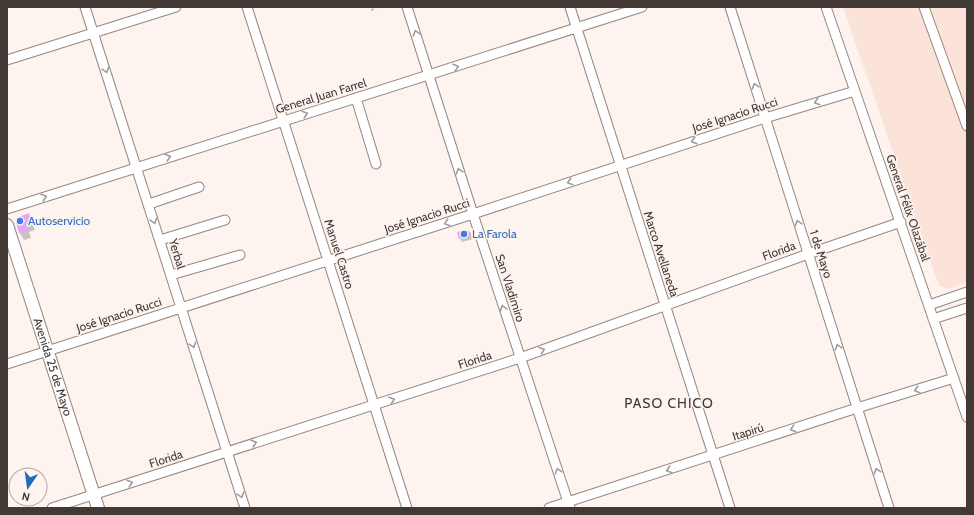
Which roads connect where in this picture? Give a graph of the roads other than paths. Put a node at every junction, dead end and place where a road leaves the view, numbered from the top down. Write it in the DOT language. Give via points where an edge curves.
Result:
graph roads {
  1 [pos="86,7"];
  2 [pos="176,7"];
  3 [pos="247,7"];
  4 [pos="407,7"];
  5 [pos="570,7"];
  6 [pos="642,7"];
  7 [pos="730,7"];
  8 [pos="826,7"];
  9 [pos="924,7"];
  10 [pos="576,28"];
  11 [pos="94,33"];
  12 [pos="7,60"];
  13 [pos="429,75"];
  14 [pos="855,91"];
  15 [pos="356,98"];
  16 [pos="765,118"];
  17 [pos="282,120"];
  18 [pos="967,126"];
  19 [pos="376,164"];
  20 [pos="620,166"];
  21 [pos="137,167"];
  22 [pos="199,188"];
  23 [pos="149,204"];
  24 [pos="7,208"];
  25 [pos="473,214"];
  26 [pos="225,220"];
  27 [pos="900,222"];
  28 [pos="7,225"];
  29 [pos="160,240"];
  30 [pos="808,254"];
  31 [pos="240,255"];
  32 [pos="329,261"];
  33 [pos="171,275"];
  34 [pos="967,292"];
  35 [pos="665,305"];
  36 [pos="929,305"];
  37 [pos="181,308"];
  38 [pos="967,308"];
  39 [pos="933,319"];
  40 [pos="47,351"];
  41 [pos="520,358"];
  42 [pos="7,364"];
  43 [pos="954,378"];
  44 [pos="374,406"];
  45 [pos="857,408"];
  46 [pos="967,417"];
  47 [pos="228,451"];
  48 [pos="713,456"];
  49 [pos="93,495"];
  50 [pos="569,505"];
  51 [pos="52,508"];
  52 [pos="98,508"];
  53 [pos="245,508"];
  54 [pos="407,508"];
  55 [pos="549,508"];
  56 [pos="730,508"];
  57 [pos="889,508"];
  1 -- 11 [label="street, Yerbal"];
  2 -- 11 [label="street"];
  3 -- 17 [label="street, Manuel Castro"];
  13 -- 4 [label="street, San Vladimiro, one-way"];
  5 -- 10 [label="street, Marco Avellaneda"];
  6 -- 10 [label="street, General Juan Farrel"];
  16 -- 7 [label="street, 1 de Mayo, one-way"];
  8 -- 14 [label="street, General Félix Olazábal"];
  9 -- 18 [label="street"];
  13 -- 10 [label="street, General Juan Farrel, one-way"];
  10 -- 20 [label="street, Marco Avellaneda"];
  11 -- 12 [label="street"];
  11 -- 21 [label="street, Yerbal, one-way"];
  13 -- 15 [label="street, General Juan Farrel"];
  25 -- 13 [label="street, San Vladimiro, one-way"];
  14 -- 16 [label="street, José Ignacio Rucci, one-way"];
  14 -- 27 [label="street, General Félix Olazábal"];
  17 -- 15 [label="street, General Juan Farrel, one-way"];
  15 -- 19 [label="street"];
  16 -- 20 [label="street, José Ignacio Rucci, one-way"];
  30 -- 16 [label="street, 1 de Mayo, one-way"];
  21 -- 17 [label="street, General Juan Farrel, one-way"];
  17 -- 32 [label="street, Manuel Castro"];
  20 -- 25 [label="street, José Ignacio Rucci, one-way"];
  20 -- 35 [label="street, Marco Avellaneda"];
  21 -- 23 [label="street, Yerbal"];
  24 -- 21 [label="street, General Juan Farrel, one-way"];
  22 -- 23 [label="street"];
  23 -- 29 [label="street, Yerbal, one-way"];
  25 -- 32 [label="street, José Ignacio Rucci, one-way"];
  41 -- 25 [label="street, San Vladimiro, one-way"];
  26 -- 29 [label="street"];
  27 -- 30 [label="street, Florida"];
  27 -- 36 [label="street, General Félix Olazábal"];
  28 -- 40 [label="main road, Avenida 25 de Mayo"];
  29 -- 33 [label="street, Yerbal"];
  30 -- 35 [label="street, Florida"];
  45 -- 30 [label="street, 1 de Mayo, one-way"];
  31 -- 33 [label="street"];
  32 -- 37 [label="street, José Ignacio Rucci"];
  32 -- 44 [label="street, Manuel Castro"];
  33 -- 37 [label="street, Yerbal"];
  34 -- 36 [label="street"];
  41 -- 35 [label="street, Florida, one-way"];
  35 -- 48 [label="street, Marco Avellaneda"];
  36 -- 39 [label="street, General Félix Olazábal"];
  37 -- 40 [label="street, José Ignacio Rucci"];
  37 -- 47 [label="street, Yerbal, one-way"];
  38 -- 39 [label="street"];
  39 -- 43 [label="street, General Félix Olazábal"];
  40 -- 42 [label="street, José Ignacio Rucci"];
  40 -- 49 [label="main road, Avenida 25 de Mayo"];
  44 -- 41 [label="street, Florida, one-way"];
  50 -- 41 [label="street, San Vladimiro, one-way"];
  43 -- 45 [label="street, Itapirú, one-way"];
  43 -- 46 [label="street, General Félix Olazábal"];
  47 -- 44 [label="street, Florida, one-way"];
  44 -- 54 [label="street, Manuel Castro"];
  45 -- 48 [label="street, Itapirú, one-way"];
  57 -- 45 [label="street, 1 de Mayo, one-way"];
  49 -- 47 [label="street, Florida, one-way"];
  47 -- 53 [label="street, Yerbal, one-way"];
  48 -- 50 [label="street, Itapirú, one-way"];
  48 -- 56 [label="street, Marco Avellaneda"];
  49 -- 51 [label="street, Florida"];
  49 -- 52 [label="main road, Avenida 25 de Mayo"];
  50 -- 55 [label="street, Itapirú"];
}
